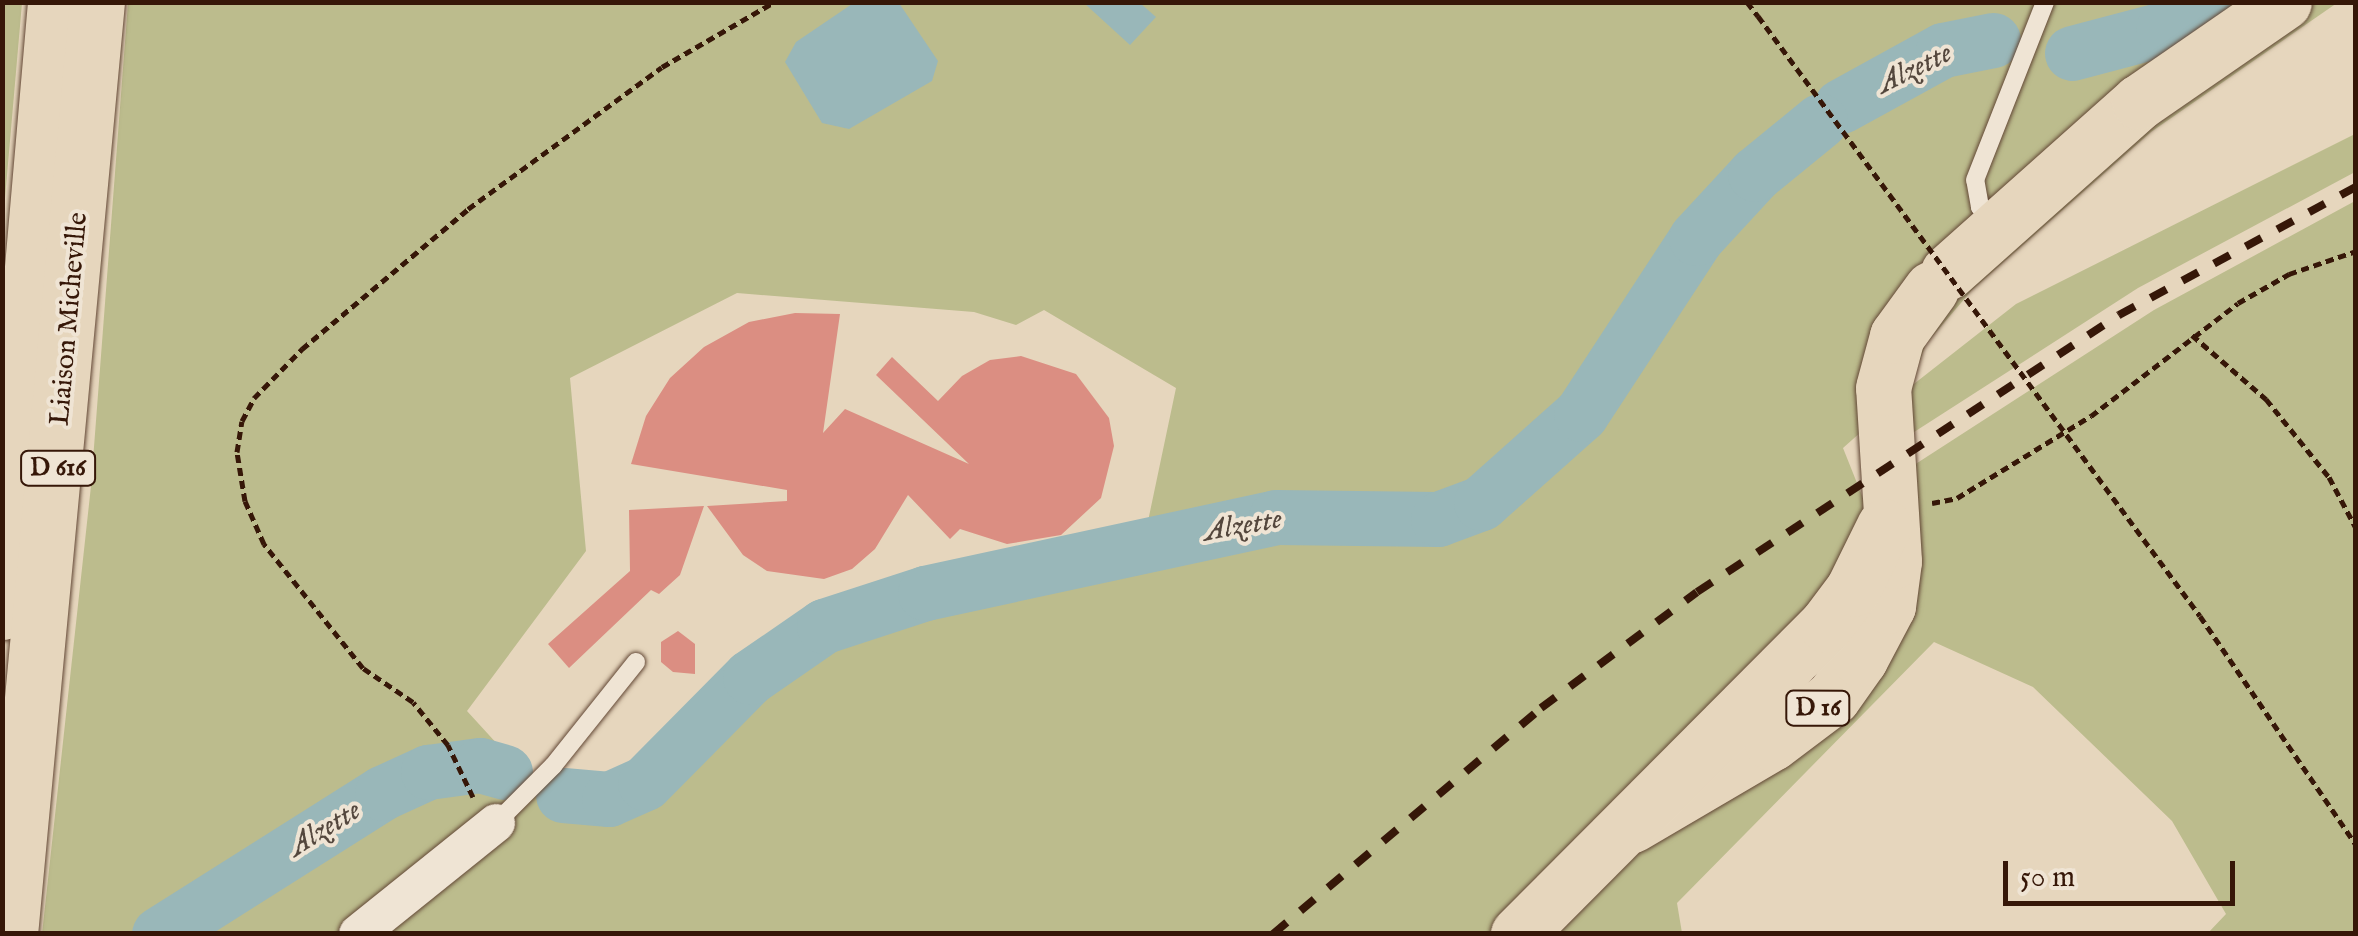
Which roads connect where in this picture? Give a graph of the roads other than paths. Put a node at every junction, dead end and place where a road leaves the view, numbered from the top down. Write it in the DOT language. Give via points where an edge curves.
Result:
graph roads {
  1 [pos="55,2"];
  2 [pos="97,2"];
  3 [pos="2045,2"];
  4 [pos="2284,2"];
  5 [pos="1996,226"];
  6 [pos="2,612"];
  7 [pos="636,662"];
  8 [pos="484,810"];
  9 [pos="10,934"];
  10 [pos="358,934"];
  11 [pos="1518,934"];
  1 -- 6 [label="main road, Liaison Micheville / D 616"];
  2 -- 9 [label="main road, Liaison Micheville / D 616"];
  3 -- 5 [label="lane" via="1975,180 1980,207"];
  4 -- 5 [label="main road, D 16" via="2139,102"];
  5 -- 11 [label="main road, D 16" via="1939,281 1896,336 1883,388 1894,561 1888,606 1833,696 1772,742 1632,825"];
  7 -- 8 [label="lane" via="553,766"];
  8 -- 10 [label="street"];
}
